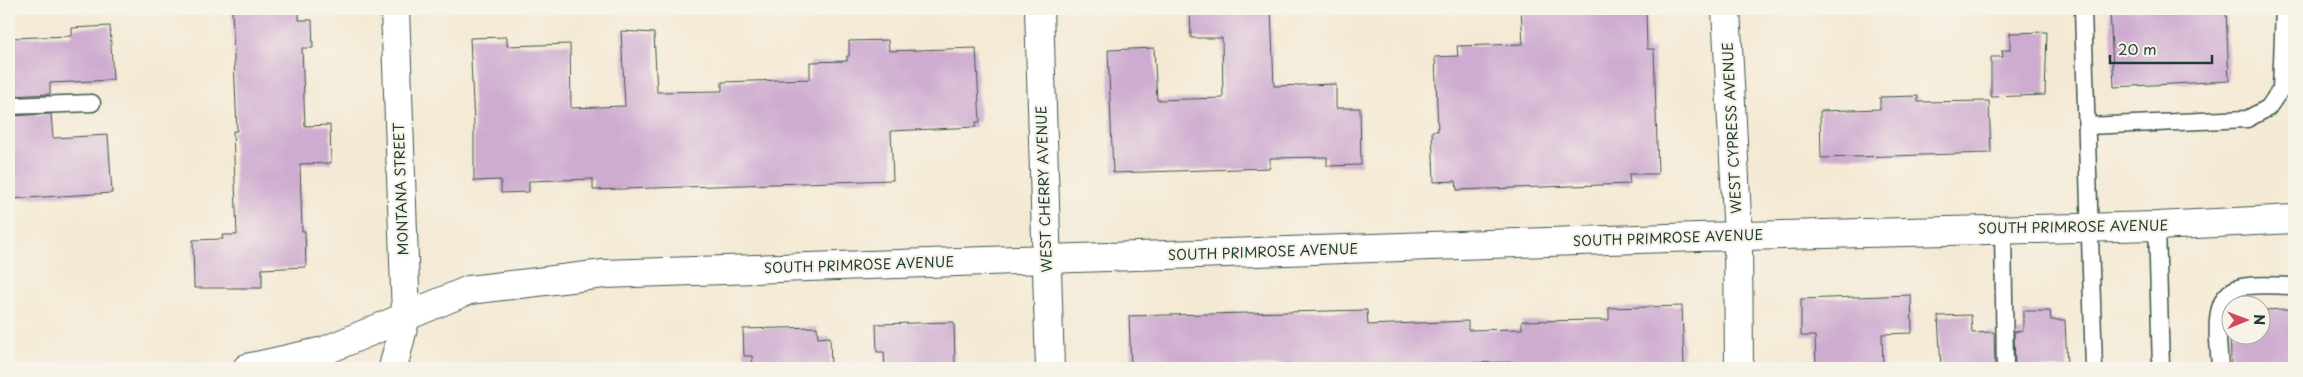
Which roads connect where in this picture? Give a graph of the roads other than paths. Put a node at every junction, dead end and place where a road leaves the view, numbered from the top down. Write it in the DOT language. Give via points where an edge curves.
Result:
graph roads {
  1 [pos="395,9"];
  2 [pos="1039,9"];
  3 [pos="1726,9"];
  4 [pos="2083,9"];
  5 [pos="2284,9"];
  6 [pos="92,103"];
  7 [pos="9,106"];
  8 [pos="2086,126"];
  9 [pos="2294,219"];
  10 [pos="2157,226"];
  11 [pos="2089,227"];
  12 [pos="2003,229"];
  13 [pos="1738,236"];
  14 [pos="1046,259"];
  15 [pos="2294,286"];
  16 [pos="406,316"];
  17 [pos="248,368"];
  18 [pos="393,368"];
  19 [pos="1050,368"];
  20 [pos="1739,368"];
  21 [pos="2005,368"];
  22 [pos="2094,368"];
  23 [pos="2161,368"];
  24 [pos="2220,368"];
  1 -- 16 [label="street, MONTANA STREET"];
  2 -- 14 [label="street, WEST CHERRY AVENUE"];
  3 -- 13 [label="street, WEST CYPRESS AVENUE"];
  4 -- 8 [label="lane"];
  5 -- 8 [label="lane" via="2281,89 2268,108 2247,119"];
  6 -- 7 [label="lane"];
  8 -- 11 [label="lane"];
  9 -- 10 [label="street, SOUTH PRIMROSE AVENUE"];
  10 -- 11 [label="street, SOUTH PRIMROSE AVENUE"];
  10 -- 23 [label="lane"];
  11 -- 12 [label="street, SOUTH PRIMROSE AVENUE"];
  11 -- 22 [label="lane"];
  12 -- 13 [label="street, SOUTH PRIMROSE AVENUE"];
  12 -- 21 [label="lane"];
  13 -- 14 [label="street, SOUTH PRIMROSE AVENUE"];
  13 -- 20 [label="street, WEST CYPRESS AVENUE"];
  14 -- 16 [label="street, SOUTH PRIMROSE AVENUE" via="604,274 469,290"];
  14 -- 19 [label="street, WEST CHERRY AVENUE"];
  15 -- 24 [label="lane" via="2239,287 2226,294 2220,302 2218,318"];
  16 -- 17 [label="street, SOUTH PRIMROSE AVENUE" via="324,351"];
  16 -- 18 [label="street, MONTANA STREET"];
}
